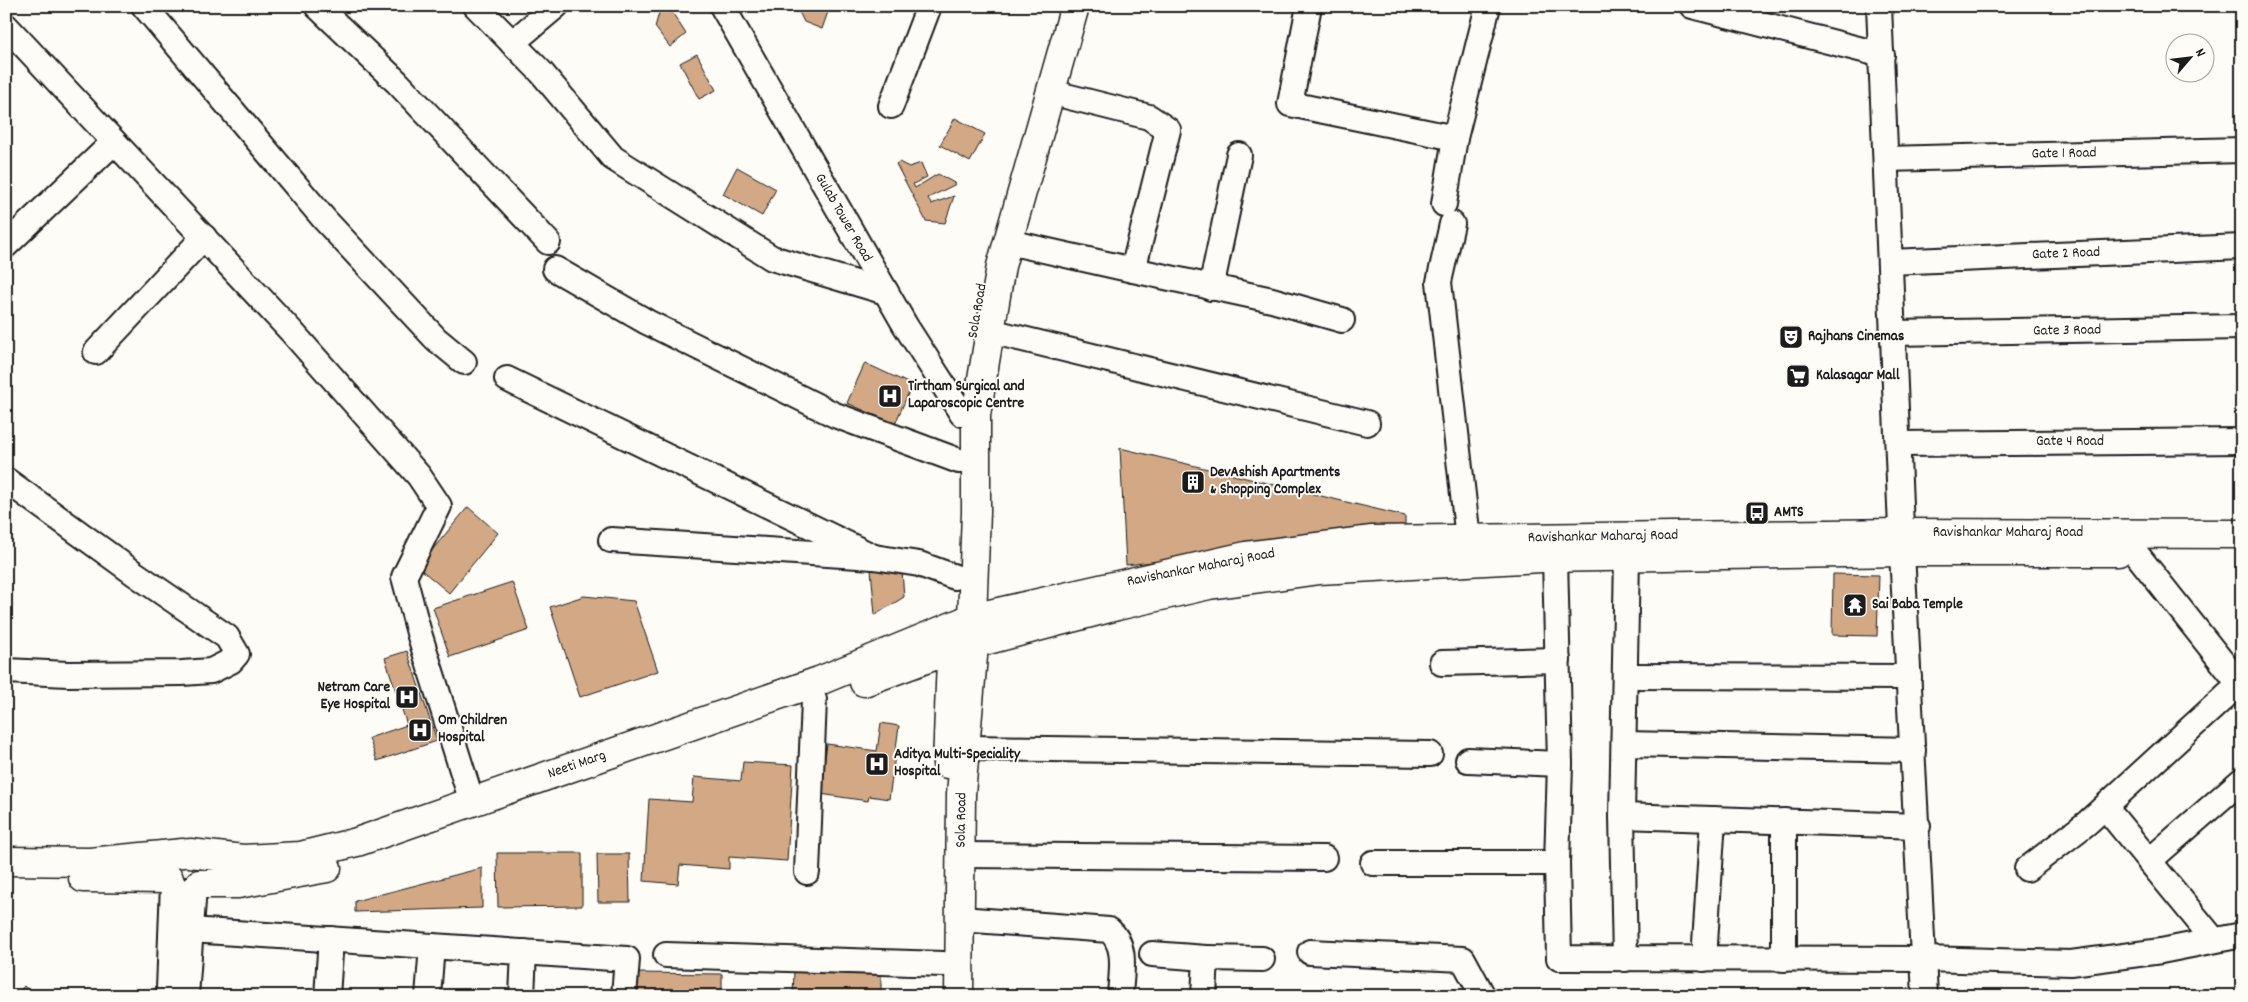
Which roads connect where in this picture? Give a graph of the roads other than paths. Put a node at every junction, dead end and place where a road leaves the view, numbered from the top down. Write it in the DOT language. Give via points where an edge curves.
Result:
graph roads {
  1 [pos="144,6"];
  2 [pos="317,6"];
  3 [pos="476,6"];
  4 [pos="556,6"];
  5 [pos="722,6"];
  6 [pos="738,6"];
  7 [pos="929,6"];
  8 [pos="1057,6"];
  9 [pos="1076,6"];
  10 [pos="1309,6"];
  11 [pos="1488,6"];
  12 [pos="1692,6"];
  13 [pos="1879,6"];
  14 [pos="6,26"];
  15 [pos="512,43"];
  16 [pos="1882,55"];
  17 [pos="1050,92"];
  18 [pos="891,106"];
  19 [pos="1455,138"];
  20 [pos="114,142"];
  21 [pos="2242,150"];
  22 [pos="1239,155"];
  23 [pos="1886,159"];
  24 [pos="204,237"];
  25 [pos="548,242"];
  26 [pos="1008,242"];
  27 [pos="6,245"];
  28 [pos="2242,247"];
  29 [pos="1890,262"];
  30 [pos="555,269"];
  31 [pos="1133,270"];
  32 [pos="1211,288"];
  33 [pos="886,292"];
  34 [pos="1342,320"];
  35 [pos="2242,327"];
  36 [pos="990,331"];
  37 [pos="1893,334"];
  38 [pos="96,352"];
  39 [pos="464,362"];
  40 [pos="507,378"];
  41 [pos="970,404"];
  42 [pos="1367,423"];
  43 [pos="2242,441"];
  44 [pos="1898,444"];
  45 [pos="959,461"];
  46 [pos="6,480"];
  47 [pos="2242,534"];
  48 [pos="1468,539"];
  49 [pos="611,540"];
  50 [pos="1902,542"];
  51 [pos="2135,552"];
  52 [pos="2242,552"];
  53 [pos="874,557"];
  54 [pos="1627,557"];
  55 [pos="1555,558"];
  56 [pos="955,576"];
  57 [pos="963,635"];
  58 [pos="1558,660"];
  59 [pos="1442,663"];
  60 [pos="6,671"];
  61 [pos="1625,676"];
  62 [pos="1909,676"];
  63 [pos="2241,684"];
  64 [pos="814,700"];
  65 [pos="1624,744"];
  66 [pos="965,748"];
  67 [pos="1913,750"];
  68 [pos="1430,754"];
  69 [pos="1468,760"];
  70 [pos="1560,764"];
  71 [pos="2242,780"];
  72 [pos="472,802"];
  73 [pos="2105,807"];
  74 [pos="1622,816"];
  75 [pos="1714,819"];
  76 [pos="1784,821"];
  77 [pos="1918,826"];
  78 [pos="186,853"];
  79 [pos="961,855"];
  80 [pos="1324,858"];
  81 [pos="2149,861"];
  82 [pos="6,862"];
  83 [pos="1373,863"];
  84 [pos="1557,863"];
  85 [pos="2027,869"];
  86 [pos="807,872"];
  87 [pos="6,878"];
  88 [pos="184,884"];
  89 [pos="961,919"];
  90 [pos="190,930"];
  91 [pos="2242,935"];
  92 [pos="331,939"];
  93 [pos="2214,940"];
  94 [pos="432,946"];
  95 [pos="524,952"];
  96 [pos="1310,952"];
  97 [pos="666,954"];
  98 [pos="1152,954"];
  99 [pos="1206,958"];
  100 [pos="1262,959"];
  101 [pos="1625,959"];
  102 [pos="1704,959"];
  103 [pos="1784,959"];
  104 [pos="1924,959"];
  105 [pos="943,964"];
  106 [pos="170,996"];
  107 [pos="186,996"];
  108 [pos="327,996"];
  109 [pos="428,996"];
  110 [pos="522,996"];
  111 [pos="624,996"];
  112 [pos="942,996"];
  113 [pos="959,996"];
  114 [pos="1120,996"];
  115 [pos="1204,996"];
  116 [pos="1483,996"];
  117 [pos="1926,996"];
  1 -- 39 [label="street" via="325,220 436,339"];
  2 -- 25 [label="street" via="396,82"];
  3 -- 15 [label="street"];
  4 -- 15 [label="street"];
  5 -- 33 [label="street, Gulab Tower Road"];
  6 -- 41 [label="street" via="916,317"];
  7 -- 18 [label="street"];
  8 -- 41 [label="main road, Sola Road" via="985,271"];
  9 -- 17 [label="main road, Sola Road"];
  10 -- 19 [label="street" via="1290,104"];
  11 -- 19 [label="street"];
  12 -- 16 [label="street"];
  13 -- 16 [label="street"];
  14 -- 20 [label="street"];
  15 -- 33 [label="street" via="614,158 772,258"];
  16 -- 23 [label="street"];
  17 -- 26 [label="main road, Sola Road"];
  17 -- 31 [label="street" via="1149,118 1168,130"];
  19 -- 48 [label="street" via="1439,282"];
  20 -- 24 [label="street"];
  20 -- 27 [label="street"];
  21 -- 23 [label="street, Gate 1 Road"];
  22 -- 32 [label="street"];
  23 -- 29 [label="street"];
  24 -- 38 [label="street"];
  24 -- 72 [label="street" via="413,469 439,506 404,577"];
  26 -- 31 [label="street"];
  26 -- 36 [label="main road, Sola Road"];
  28 -- 29 [label="street, Gate 2 Road"];
  29 -- 37 [label="street"];
  30 -- 45 [label="street" via="647,322 835,415"];
  31 -- 32 [label="street"];
  32 -- 34 [label="street" via="1272,300"];
  33 -- 41 [label="street, Gulab Tower Road"];
  35 -- 37 [label="street, Gate 3 Road"];
  36 -- 41 [label="main road, Sola Road"];
  36 -- 42 [label="street"];
  37 -- 44 [label="street"];
  40 -- 53 [label="street"];
  41 -- 45 [label="main road, Sola Road"];
  41 -- 57 [label="main road, Sola Road" via="976,512"];
  43 -- 44 [label="street, Gate 4 Road"];
  44 -- 50 [label="street"];
  45 -- 56 [label="main road, Sola Road"];
  46 -- 60 [label="street" via="227,637 237,654 231,661 210,671 68,674"];
  47 -- 50 [label="main road, Ravishankar Maharaj Road"];
  48 -- 50 [label="main road, Ravishankar Maharaj Road"];
  48 -- 57 [label="main road, Ravishankar Maharaj Road" via="1372,540 1246,556"];
  49 -- 53 [label="street"];
  50 -- 51 [label="main road, Ravishankar Maharaj Road"];
  50 -- 54 [label="main road, Ravishankar Maharaj Road"];
  50 -- 62 [label="street"];
  51 -- 52 [label="main road, Ravishankar Maharaj Road"];
  51 -- 63 [label="street"];
  53 -- 56 [label="street" via="919,564"];
  54 -- 55 [label="main road, Ravishankar Maharaj Road"];
  54 -- 61 [label="street"];
  55 -- 57 [label="main road, Ravishankar Maharaj Road" via="1319,570 1209,585"];
  55 -- 58 [label="street"];
  56 -- 57 [label="main road, Sola Road"];
  57 -- 64 [label="main road"];
  57 -- 66 [label="main road, Sola Road"];
  57 -- 72 [label="main road, Neeti Marg" via="819,681"];
  57 -- 105 [label="main road, Sola Road"];
  58 -- 59 [label="street"];
  58 -- 70 [label="street"];
  61 -- 62 [label="street"];
  61 -- 65 [label="street"];
  62 -- 67 [label="street"];
  63 -- 73 [label="street"];
  64 -- 86 [label="street"];
  64 -- 88 [label="main road" via="344,864 238,884"];
  65 -- 67 [label="street"];
  65 -- 74 [label="street"];
  66 -- 68 [label="street"];
  66 -- 79 [label="main road, Sola Road"];
  67 -- 77 [label="street"];
  69 -- 70 [label="street"];
  70 -- 84 [label="street"];
  71 -- 81 [label="street"];
  72 -- 78 [label="main road, Neeti Marg" via="356,842 300,856 243,859"];
  73 -- 81 [label="street"];
  73 -- 85 [label="street"];
  74 -- 75 [label="street"];
  74 -- 101 [label="street"];
  75 -- 76 [label="street"];
  75 -- 102 [label="street"];
  76 -- 77 [label="street"];
  76 -- 103 [label="street"];
  77 -- 104 [label="street"];
  78 -- 82 [label="main road, Neeti Marg" via="90,862"];
  78 -- 88 [label="main road" via="176,856 169,864"];
  79 -- 80 [label="street"];
  79 -- 89 [label="main road, Sola Road"];
  81 -- 93 [label="street"];
  83 -- 84 [label="street"];
  84 -- 101 [label="street" via="1559,958"];
  87 -- 88 [label="main road"];
  88 -- 90 [label="street"];
  88 -- 106 [label="street"];
  89 -- 113 [label="main road, Sola Road"];
  89 -- 114 [label="street" via="1109,930 1116,936 1122,950"];
  90 -- 92 [label="street"];
  90 -- 107 [label="street"];
  91 -- 93 [label="street"];
  92 -- 94 [label="street"];
  92 -- 108 [label="street"];
  93 -- 104 [label="street" via="2072,963"];
  94 -- 95 [label="street"];
  94 -- 109 [label="street"];
  95 -- 110 [label="street"];
  95 -- 111 [label="street" via="627,959"];
  96 -- 116 [label="street" via="1463,959"];
  97 -- 105 [label="street"];
  98 -- 99 [label="street"];
  99 -- 100 [label="street"];
  99 -- 115 [label="street"];
  101 -- 102 [label="street"];
  102 -- 103 [label="street"];
  103 -- 104 [label="street"];
  104 -- 117 [label="street"];
  105 -- 112 [label="main road, Sola Road"];
}
